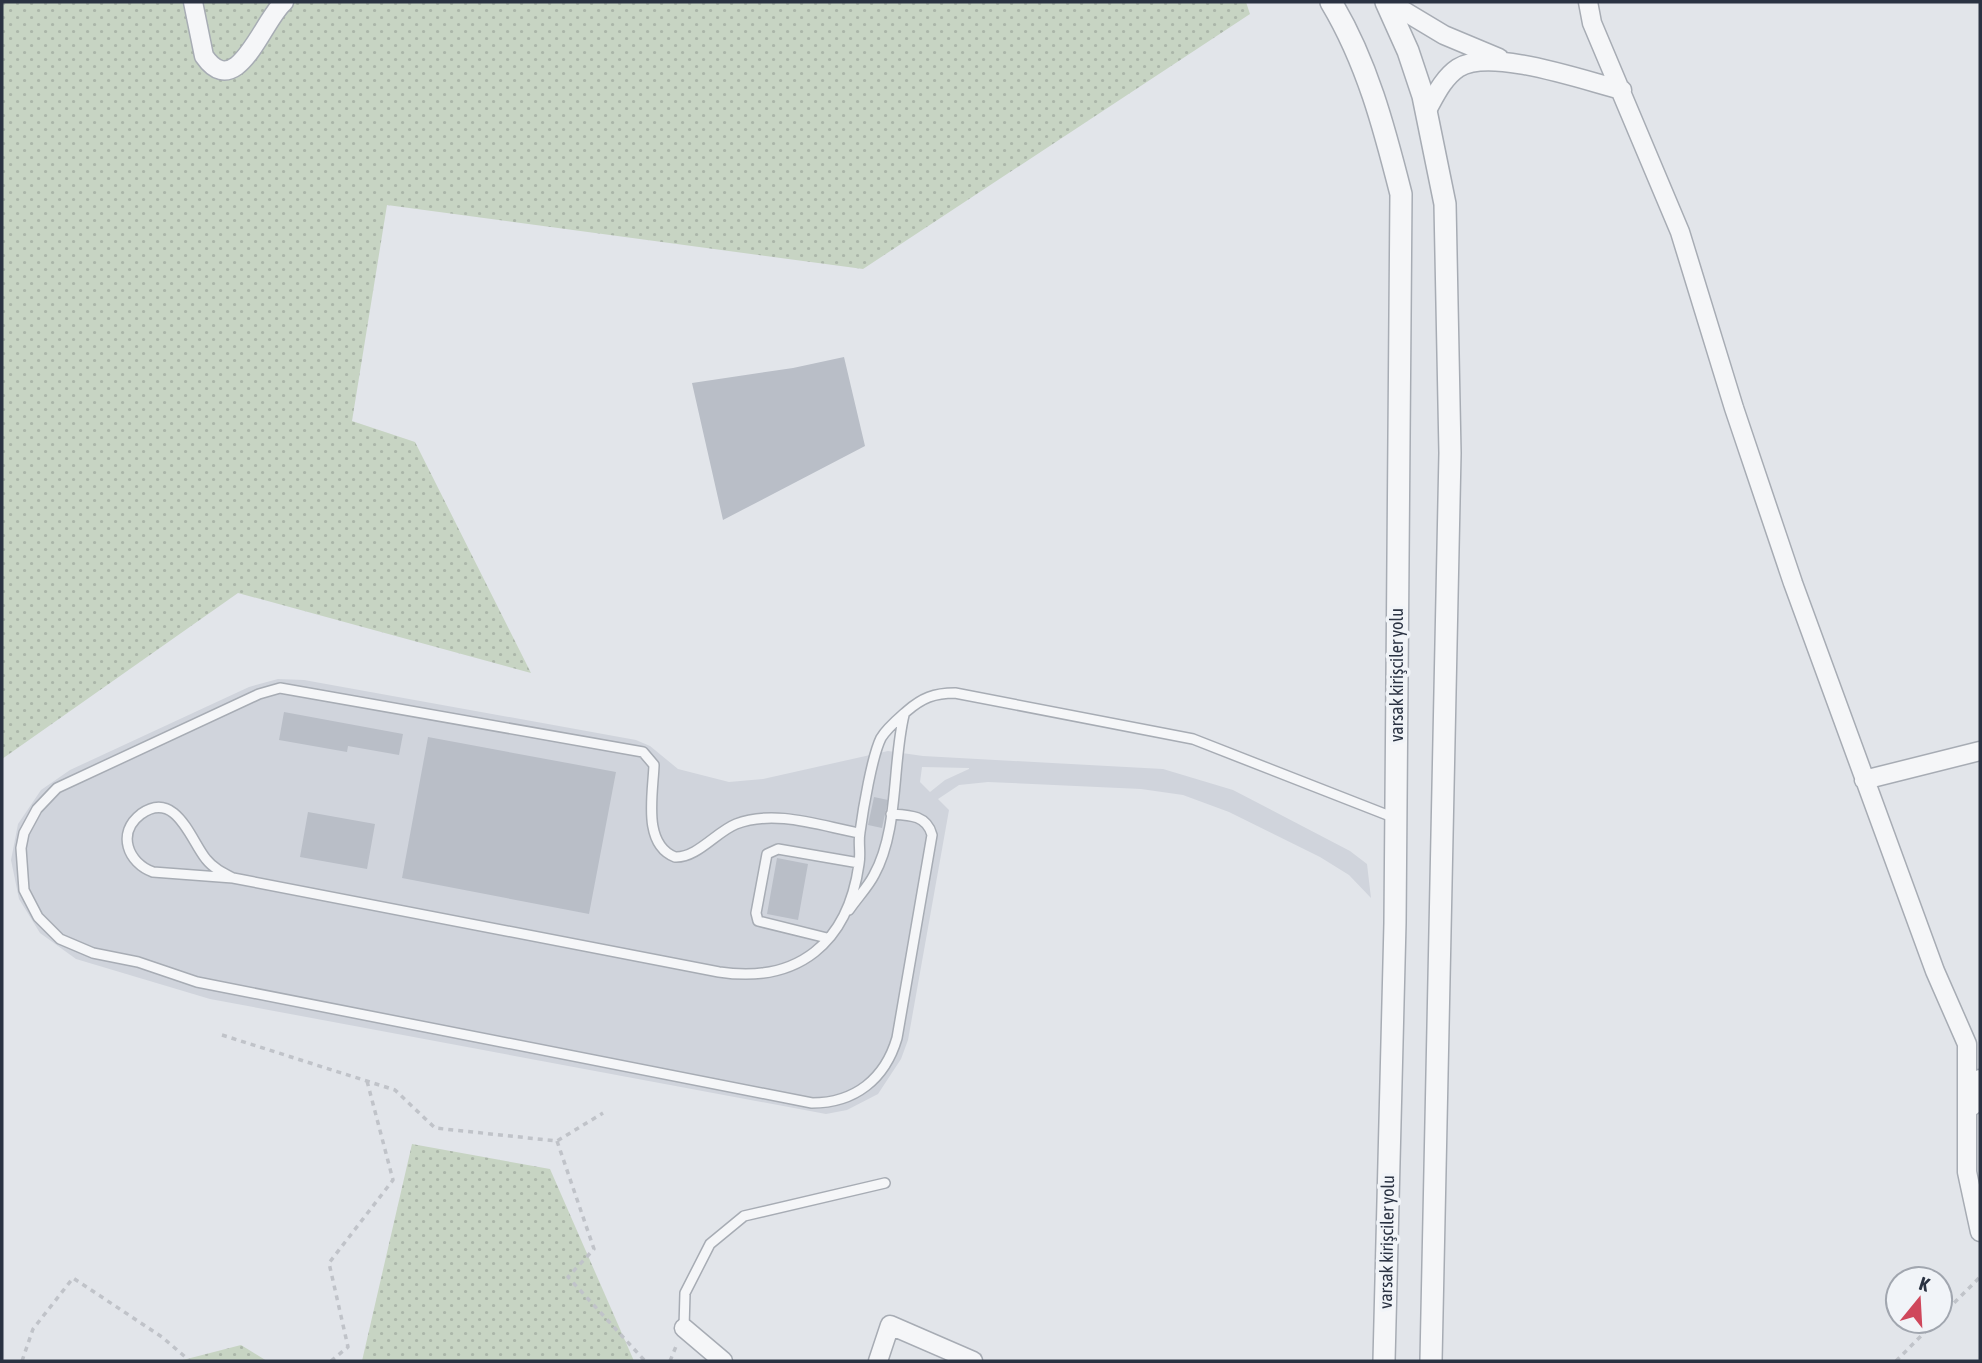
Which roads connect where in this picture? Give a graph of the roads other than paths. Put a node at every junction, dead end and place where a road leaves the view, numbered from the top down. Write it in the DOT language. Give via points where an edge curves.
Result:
graph roads {
  1 [pos="193,2"];
  2 [pos="284,2"];
  3 [pos="1331,2"];
  4 [pos="1387,2"];
  5 [pos="1588,2"];
  6 [pos="1512,64"];
  7 [pos="1622,90"];
  8 [pos="1426,112"];
  9 [pos="904,714"];
  10 [pos="1980,751"];
  11 [pos="1864,780"];
  12 [pos="891,814"];
  13 [pos="1396,818"];
  14 [pos="859,833"];
  15 [pos="859,863"];
  16 [pos="233,878"];
  17 [pos="845,914"];
  18 [pos="827,938"];
  19 [pos="1980,1079"];
  20 [pos="1967,1123"];
  21 [pos="885,1183"];
  22 [pos="1980,1232"];
  23 [pos="684,1328"];
  24 [pos="723,1361"];
  25 [pos="878,1361"];
  26 [pos="973,1361"];
  27 [pos="1384,1361"];
  28 [pos="1431,1361"];
  1 -- 2 [label="street" via="204,56 223,70 245,61 262,28"];
  3 -- 13 [label="street, varsak kirişciler yolu" via="1377,103 1401,194"];
  4 -- 6 [label="street" via="1444,35"];
  4 -- 8 [label="street"];
  5 -- 7 [label="street" via="1592,23"];
  6 -- 7 [label="street"];
  6 -- 8 [label="street" via="1486,61 1460,67 1445,80"];
  7 -- 11 [label="street" via="1681,232 1734,408"];
  8 -- 28 [label="street" via="1445,204 1450,453"];
  9 -- 12 [label="lane"];
  9 -- 13 [label="lane" via="925,697 955,693 1193,739"];
  9 -- 14 [label="lane" via="878,747"];
  10 -- 11 [label="street"];
  11 -- 20 [label="street" via="1935,971 1962,1027 1967,1044"];
  12 -- 14 [label="lane" via="917,817 926,822 932,835 897,1038 875,1080 855,1094 827,1103 198,982 93,953 60,939 38,917 24,890 20,862 30,820 57,788 280,688 643,752 654,765 654,837 661,849 675,857 691,853 736,824 762,818"];
  12 -- 17 [label="lane" via="874,875"];
  13 -- 27 [label="street, varsak kirişciler yolu"];
  14 -- 15 [label="lane"];
  15 -- 17 [label="lane"];
  15 -- 18 [label="lane" via="778,849 768,854 758,921"];
  16 -- 16 [label="lane" via="143,868 127,846 132,823 145,811 175,813 209,863"];
  16 -- 18 [label="lane" via="744,975 763,975 797,965"];
  17 -- 18 [label="lane"];
  19 -- 20 [label="street"];
  20 -- 22 [label="street" via="1968,1172"];
  21 -- 23 [label="lane" via="744,1216 710,1244 685,1293"];
  23 -- 24 [label="street"];
  25 -- 26 [label="street" via="890,1325"];
}
